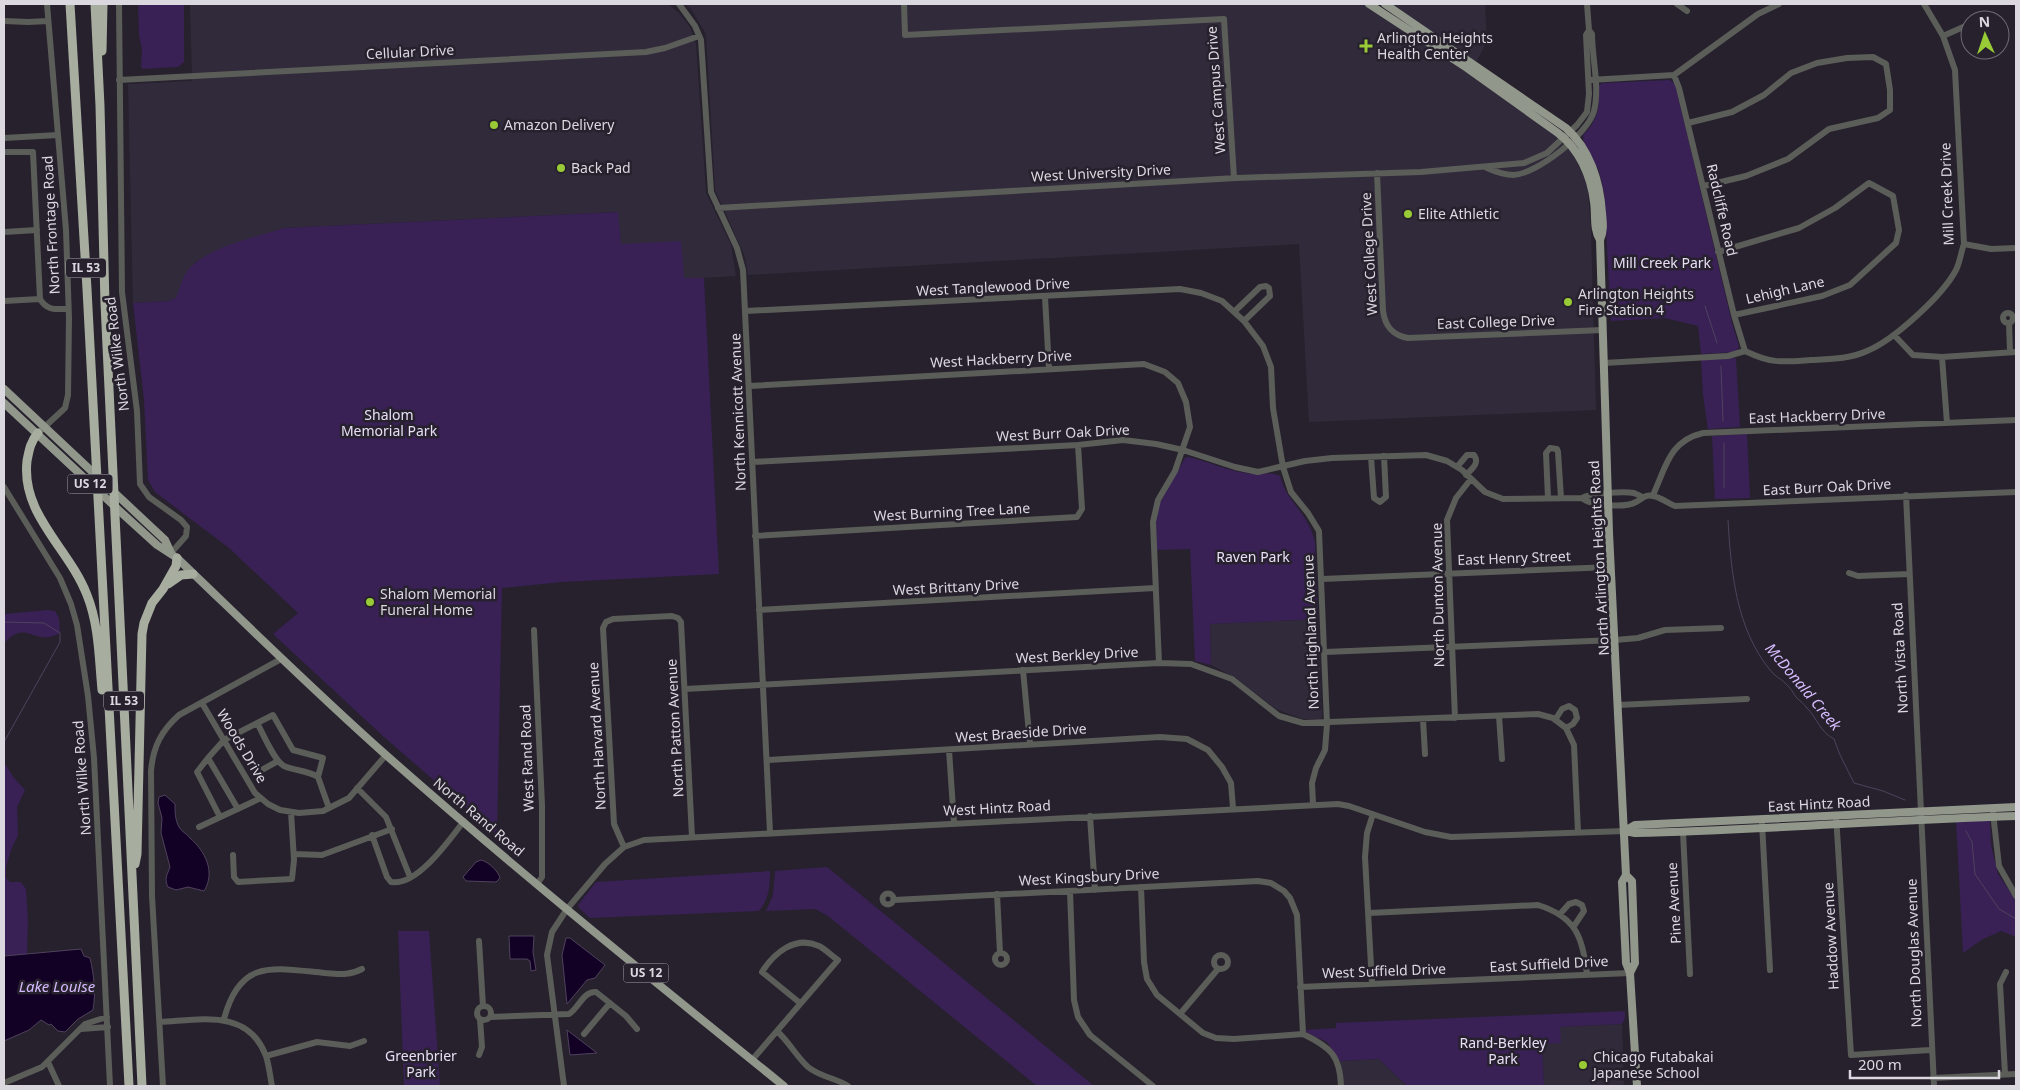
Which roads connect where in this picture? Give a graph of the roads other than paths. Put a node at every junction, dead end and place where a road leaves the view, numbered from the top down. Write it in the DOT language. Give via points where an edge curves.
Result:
graph roads {
  1 [pos="47,4"];
  2 [pos="64,4"];
  3 [pos="70,4"];
  4 [pos="95,4"];
  5 [pos="103,4"];
  6 [pos="119,4"];
  7 [pos="679,4"];
  8 [pos="904,4"];
  9 [pos="1369,4"];
  10 [pos="1385,4"];
  11 [pos="1587,4"];
  12 [pos="1677,4"];
  13 [pos="1779,4"];
  14 [pos="1924,4"];
  15 [pos="1687,12"];
  16 [pos="4,21"];
  17 [pos="48,21"];
  18 [pos="1960,28"];
  19 [pos="700,36"];
  20 [pos="1943,36"];
  21 [pos="1674,75"];
  22 [pos="74,77"];
  23 [pos="119,80"];
  24 [pos="1591,80"];
  25 [pos="100,106"];
  26 [pos="1688,123"];
  27 [pos="58,135"];
  28 [pos="1569,137"];
  29 [pos="4,138"];
  30 [pos="4,152"];
  31 [pos="1377,173"];
  32 [pos="1234,178"];
  33 [pos="1704,186"];
  34 [pos="718,208"];
  35 [pos="37,230"];
  36 [pos="4,232"];
  37 [pos="1964,244"];
  38 [pos="2016,248"];
  39 [pos="1718,252"];
  40 [pos="1045,297"];
  41 [pos="40,299"];
  42 [pos="4,301"];
  43 [pos="68,308"];
  44 [pos="746,311"];
  45 [pos="1235,311"];
  46 [pos="1734,315"];
  47 [pos="1244,321"];
  48 [pos="2009,323"];
  49 [pos="1603,330"];
  50 [pos="1392,331"];
  51 [pos="1895,336"];
  52 [pos="1745,351"];
  53 [pos="2013,352"];
  54 [pos="1942,356"];
  55 [pos="1604,363"];
  56 [pos="1049,369"];
  57 [pos="750,386"];
  58 [pos="4,390"];
  59 [pos="4,403"];
  60 [pos="2016,420"];
  61 [pos="1947,423"];
  62 [pos="41,430"];
  63 [pos="1078,444"];
  64 [pos="1183,450"];
  65 [pos="1384,456"];
  66 [pos="1371,457"];
  67 [pos="752,462"];
  68 [pos="1283,467"];
  69 [pos="1457,467"];
  70 [pos="1469,477"];
  71 [pos="4,487"];
  72 [pos="2016,492"];
  73 [pos="1608,494"];
  74 [pos="1653,495"];
  75 [pos="1906,496"];
  76 [pos="1642,497"];
  77 [pos="1548,498"];
  78 [pos="1560,498"];
  79 [pos="1582,498"];
  80 [pos="1608,505"];
  81 [pos="755,536"];
  82 [pos="174,555"];
  83 [pos="1611,567"];
  84 [pos="193,574"];
  85 [pos="1448,574"];
  86 [pos="1849,574"];
  87 [pos="1909,574"];
  88 [pos="1322,579"];
  89 [pos="1155,588"];
  90 [pos="163,589"];
  91 [pos="759,610"];
  92 [pos="606,622"];
  93 [pos="1721,628"];
  94 [pos="534,630"];
  95 [pos="1615,640"];
  96 [pos="1451,647"];
  97 [pos="1325,652"];
  98 [pos="281,659"];
  99 [pos="1159,663"];
  100 [pos="1023,670"];
  101 [pos="763,684"];
  102 [pos="685,688"];
  103 [pos="1747,699"];
  104 [pos="202,703"];
  105 [pos="1618,705"];
  106 [pos="1499,716"];
  107 [pos="1455,718"];
  108 [pos="1423,719"];
  109 [pos="1555,720"];
  110 [pos="258,722"];
  111 [pos="1327,724"];
  112 [pos="1566,728"];
  113 [pos="224,740"];
  114 [pos="1030,744"];
  115 [pos="949,750"];
  116 [pos="1425,754"];
  117 [pos="386,755"];
  118 [pos="208,758"];
  119 [pos="1502,759"];
  120 [pos="768,760"];
  121 [pos="278,761"];
  122 [pos="258,772"];
  123 [pos="318,777"];
  124 [pos="357,788"];
  125 [pos="113,789"];
  126 [pos="261,798"];
  127 [pos="1313,804"];
  128 [pos="2016,807"];
  129 [pos="328,808"];
  130 [pos="1233,808"];
  131 [pos="238,809"];
  132 [pos="291,812"];
  133 [pos="1993,812"];
  134 [pos="1373,814"];
  135 [pos="1836,815"];
  136 [pos="1921,815"];
  137 [pos="1090,816"];
  138 [pos="2016,816"];
  139 [pos="220,817"];
  140 [pos="1762,819"];
  141 [pos="464,821"];
  142 [pos="954,823"];
  143 [pos="1837,824"];
  144 [pos="198,827"];
  145 [pos="392,829"];
  146 [pos="1763,829"];
  147 [pos="1624,831"];
  148 [pos="1578,832"];
  149 [pos="1683,832"];
  150 [pos="770,833"];
  151 [pos="372,835"];
  152 [pos="692,837"];
  153 [pos="1451,837"];
  154 [pos="624,847"];
  155 [pos="294,854"];
  156 [pos="233,855"];
  157 [pos="132,877"];
  158 [pos="410,877"];
  159 [pos="537,884"];
  160 [pos="1141,886"];
  161 [pos="1070,890"];
  162 [pos="1095,890"];
  163 [pos="997,894"];
  164 [pos="2016,896"];
  165 [pos="894,900"];
  166 [pos="567,909"];
  167 [pos="1369,913"];
  168 [pos="1560,914"];
  169 [pos="1574,926"];
  170 [pos="479,941"];
  171 [pos="1000,953"];
  172 [pos="362,969"];
  173 [pos="1218,969"];
  174 [pos="1770,970"];
  175 [pos="2006,972"];
  176 [pos="1630,973"];
  177 [pos="1690,974"];
  178 [pos="1587,975"];
  179 [pos="1469,981"];
  180 [pos="1372,984"];
  181 [pos="1300,987"];
  182 [pos="610,1003"];
  183 [pos="800,1003"];
  184 [pos="483,1006"];
  185 [pos="1180,1014"];
  186 [pos="555,1015"];
  187 [pos="107,1017"];
  188 [pos="490,1017"];
  189 [pos="224,1019"];
  190 [pos="480,1019"];
  191 [pos="160,1022"];
  192 [pos="108,1027"];
  193 [pos="81,1029"];
  194 [pos="637,1029"];
  195 [pos="776,1031"];
  196 [pos="584,1034"];
  197 [pos="1303,1034"];
  198 [pos="364,1041"];
  199 [pos="1930,1050"];
  200 [pos="479,1055"];
  201 [pos="266,1056"];
  202 [pos="752,1060"];
  203 [pos="48,1062"];
  204 [pos="2005,1074"];
  205 [pos="2016,1074"];
  206 [pos="1933,1078"];
  207 [pos="4,1083"];
  208 [pos="59,1086"];
  209 [pos="110,1086"];
  210 [pos="129,1086"];
  211 [pos="142,1086"];
  212 [pos="163,1086"];
  213 [pos="272,1086"];
  214 [pos="564,1086"];
  215 [pos="784,1086"];
  216 [pos="848,1086"];
  217 [pos="1153,1086"];
  218 [pos="1341,1086"];
  219 [pos="1637,1086"];
  220 [pos="1934,1086"];
  1 -- 17 [label="street, North Frontage Road"];
  2 -- 22 [label="highway, IL 53"];
  3 -- 22 [label="highway"];
  4 -- 25 [label="highway"];
  5 -- 25 [label="highway, IL 53"];
  6 -- 23 [label="street, North Wilke Road"];
  7 -- 19 [label="street, North Kennicott Avenue"];
  8 -- 32 [label="street, West Campus Drive" via="905,35 1224,19"];
  9 -- 28 [label="main road, North Arlington Heights Road"];
  10 -- 28 [label="main road, North Arlington Heights Road" via="1536,106"];
  11 -- 24 [label="street, West University Drive" via="1589,30 1586,35"];
  12 -- 15 [label="street"];
  13 -- 21 [label="street" via="1758,14"];
  14 -- 20 [label="street, Mill Creek Drive"];
  16 -- 17 [label="street"];
  17 -- 27 [label="street, North Frontage Road"];
  18 -- 20 [label="street"];
  19 -- 23 [label="street, Cellular Drive" via="646,52"];
  19 -- 34 [label="street, North Kennicott Avenue" via="711,192"];
  20 -- 37 [label="street, Mill Creek Drive" via="1954,70"];
  21 -- 24 [label="street"];
  21 -- 26 [label="street, Radcliffe Road"];
  22 -- 125 [label="highway, IL 53"];
  23 -- 82 [label="street, North Wilke Road" via="122,292 137,411 140,484 149,497 186,523 186,536"];
  24 -- 28 [label="street, West University Drive" via="1594,113 1587,126"];
  25 -- 157 [label="highway, IL 53" via="104,304"];
  26 -- 33 [label="street, Radcliffe Road"];
  26 -- 33 [label="street" via="1732,112 1764,95 1791,73 1817,63 1873,57 1886,64 1890,110 1878,118 1829,129 1788,159 1746,176"];
  27 -- 29 [label="street"];
  27 -- 43 [label="street, North Frontage Road" via="66,230"];
  28 -- 31 [label="street, West University Drive" via="1534,160 1512,166"];
  28 -- 49 [label="main road, North Arlington Heights Road" via="1582,162 1594,202 1596,233 1600,240"];
  30 -- 35 [label="street" via="33,152"];
  31 -- 32 [label="street, West University Drive"];
  31 -- 50 [label="street, West College Drive" via="1383,311"];
  32 -- 34 [label="street, West University Drive"];
  33 -- 39 [label="street, Radcliffe Road"];
  34 -- 44 [label="street, North Kennicott Avenue" via="737,248 743,270"];
  35 -- 36 [label="street"];
  35 -- 41 [label="street"];
  37 -- 38 [label="street" via="1991,249"];
  37 -- 51 [label="street, Mill Creek Drive" via="1946,286"];
  39 -- 46 [label="street, Radcliffe Road"];
  39 -- 46 [label="street, Lehigh Lane" via="1799,228 1869,184 1893,196 1899,230 1896,243 1850,285 1822,296"];
  40 -- 44 [label="street, West Tanglewood Drive"];
  40 -- 45 [label="street, West Tanglewood Drive" via="1180,289 1202,293"];
  40 -- 56 [label="street"];
  41 -- 42 [label="street"];
  41 -- 43 [label="street" via="48,308"];
  43 -- 62 [label="street, North Frontage Road" via="68,396 65,408"];
  44 -- 57 [label="street, North Kennicott Avenue"];
  45 -- 47 [label="street, West Tanglewood Drive"];
  45 -- 47 [label="street" via="1260,287 1266,286 1271,290 1270,296"];
  46 -- 52 [label="street, Radcliffe Road"];
  47 -- 68 [label="street, West Tanglewood Drive" via="1263,346 1271,367 1273,408"];
  48 -- 53 [label="street"];
  49 -- 50 [label="street, East College Drive" via="1408,338"];
  49 -- 55 [label="main road, North Arlington Heights Road"];
  51 -- 52 [label="street, Mill Creek Drive" via="1866,352 1837,358 1782,362 1764,360"];
  51 -- 54 [label="street" via="1913,355"];
  52 -- 55 [label="street" via="1728,356"];
  53 -- 54 [label="street"];
  54 -- 61 [label="street"];
  55 -- 73 [label="main road, North Arlington Heights Road"];
  56 -- 57 [label="street, West Hackberry Drive"];
  56 -- 64 [label="street, West Hackberry Drive" via="1144,364 1166,372 1178,383 1186,402 1190,427"];
  57 -- 67 [label="street, North Kennicott Avenue"];
  58 -- 62 [label="main road, North Rand Road / US 12"];
  59 -- 62 [label="main road, North Rand Road / US 12"];
  60 -- 61 [label="street, East Hackberry Drive"];
  61 -- 74 [label="street, East Hackberry Drive" via="1694,435 1674,448"];
  62 -- 82 [label="main road, North Rand Road / US 12" via="124,515 157,545"];
  62 -- 125 [label="highway" via="32,440 28,457 28,491 37,513 80,580 94,616"];
  63 -- 64 [label="street, West Burr Oak Drive" via="1123,440"];
  63 -- 67 [label="street, West Burr Oak Drive"];
  63 -- 81 [label="street, West Burning Tree Lane" via="1082,509 1077,517"];
  64 -- 68 [label="street, West Burr Oak Drive" via="1258,472"];
  64 -- 89 [label="street, West Hackberry Drive" via="1158,500 1153,522"];
  65 -- 66 [label="street, West Burr Oak Drive"];
  65 -- 66 [label="street" via="1386,497 1380,502 1374,498"];
  65 -- 69 [label="street, West Burr Oak Drive" via="1426,455"];
  66 -- 68 [label="street, West Burr Oak Drive" via="1304,461"];
  67 -- 81 [label="street, North Kennicott Avenue"];
  68 -- 88 [label="street, North Highland Avenue" via="1291,492 1319,531"];
  69 -- 70 [label="street, West Burr Oak Drive"];
  69 -- 70 [label="street" via="1467,455 1474,455 1476,464"];
  70 -- 77 [label="street" via="1485,492 1502,499"];
  70 -- 85 [label="street, North Dunton Avenue" via="1447,520"];
  71 -- 187 [label="street, North Wilke Road" via="63,584 77,625 94,758"];
  72 -- 75 [label="street, East Burr Oak Drive"];
  73 -- 76 [label="street" via="1635,493"];
  73 -- 79 [label="street" via="1589,494"];
  73 -- 80 [label="main road, North Arlington Heights Road"];
  74 -- 75 [label="street, East Burr Oak Drive" via="1674,506"];
  74 -- 76 [label="street"];
  75 -- 87 [label="street, North Vista Road"];
  76 -- 80 [label="street" via="1629,505"];
  77 -- 78 [label="street"];
  77 -- 78 [label="street" via="1546,453 1553,448 1558,452"];
  78 -- 79 [label="street"];
  79 -- 80 [label="street" via="1587,502"];
  80 -- 83 [label="main road, North Arlington Heights Road"];
  81 -- 91 [label="street, North Kennicott Avenue"];
  82 -- 84 [label="main road, North Rand Road / US 12"];
  82 -- 90 [label="highway" via="176,566"];
  83 -- 85 [label="street, East Henry Street"];
  83 -- 95 [label="main road, North Arlington Heights Road"];
  84 -- 90 [label="highway" via="181,575"];
  84 -- 98 [label="main road, North Rand Road / US 12"];
  85 -- 88 [label="street, East Henry Street"];
  85 -- 96 [label="street, North Dunton Avenue"];
  86 -- 87 [label="street"];
  87 -- 136 [label="street, North Vista Road"];
  88 -- 97 [label="street, North Highland Avenue"];
  89 -- 91 [label="street, West Brittany Drive"];
  89 -- 99 [label="street, West Hackberry Drive"];
  90 -- 157 [label="highway" via="147,613 142,634 138,854"];
  91 -- 101 [label="street, North Kennicott Avenue"];
  92 -- 102 [label="street, North Patton Avenue" via="672,616 680,619"];
  92 -- 154 [label="street, North Harvard Avenue" via="603,629 614,824"];
  93 -- 95 [label="street" via="1665,630 1638,638"];
  94 -- 159 [label="street, West Rand Road" via="542,805 542,877"];
  95 -- 96 [label="street"];
  95 -- 105 [label="main road, North Arlington Heights Road"];
  96 -- 97 [label="street"];
  96 -- 107 [label="street, North Dunton Avenue"];
  97 -- 111 [label="street, North Highland Avenue"];
  98 -- 104 [label="street"];
  98 -- 117 [label="main road, North Rand Road / US 12"];
  99 -- 100 [label="street, West Berkley Drive"];
  99 -- 111 [label="street, West Berkley Drive" via="1191,664 1208,670 1232,679 1279,716 1303,724"];
  100 -- 101 [label="street, West Berkley Drive"];
  100 -- 114 [label="street"];
  101 -- 102 [label="street, West Berkley Drive"];
  101 -- 120 [label="street, North Kennicott Avenue"];
  102 -- 152 [label="street, North Patton Avenue"];
  103 -- 105 [label="street"];
  104 -- 113 [label="street, Woods Drive"];
  104 -- 191 [label="street" via="168,724 160,734 153,755 152,896"];
  105 -- 147 [label="main road, North Arlington Heights Road"];
  106 -- 107 [label="street, West Berkley Drive"];
  106 -- 109 [label="street, West Berkley Drive" via="1538,714"];
  106 -- 119 [label="street"];
  107 -- 108 [label="street, West Berkley Drive"];
  108 -- 111 [label="street, West Berkley Drive"];
  108 -- 116 [label="street"];
  109 -- 112 [label="street"];
  109 -- 112 [label="street" via="1562,709 1569,706 1575,710 1577,718"];
  110 -- 113 [label="street"];
  110 -- 121 [label="street"];
  110 -- 123 [label="street" via="273,714 293,750 323,758"];
  111 -- 127 [label="street, North Highland Avenue" via="1325,750 1312,783"];
  112 -- 148 [label="street" via="1574,745"];
  113 -- 118 [label="street"];
  113 -- 126 [label="street, Woods Drive"];
  114 -- 115 [label="street, West Braeside Drive"];
  114 -- 130 [label="street, West Braeside Drive" via="1160,737 1187,739 1208,750 1222,767 1231,783"];
  115 -- 120 [label="street, West Braeside Drive"];
  115 -- 142 [label="street"];
  117 -- 124 [label="street, Woods Drive"];
  117 -- 141 [label="main road, North Rand Road / US 12"];
  118 -- 131 [label="street"];
  118 -- 139 [label="street" via="198,772"];
  120 -- 150 [label="street, North Kennicott Avenue"];
  121 -- 122 [label="street"];
  121 -- 123 [label="street"];
  123 -- 129 [label="street"];
  124 -- 129 [label="street, Woods Drive" via="349,798"];
  124 -- 145 [label="street" via="382,811"];
  125 -- 210 [label="highway, IL 53"];
  126 -- 131 [label="street"];
  126 -- 132 [label="street, Woods Drive" via="280,810"];
  127 -- 130 [label="street, West Hintz Road"];
  127 -- 134 [label="street, West Hintz Road" via="1349,806"];
  128 -- 133 [label="main road, East Hintz Road"];
  129 -- 132 [label="street, Woods Drive"];
  130 -- 137 [label="street, West Hintz Road"];
  131 -- 139 [label="street"];
  132 -- 155 [label="street"];
  133 -- 136 [label="main road, East Hintz Road"];
  133 -- 138 [label="main road, East Hintz Road"];
  133 -- 164 [label="street" via="1999,866"];
  134 -- 153 [label="street, West Hintz Road" via="1425,832"];
  134 -- 167 [label="street" via="1365,857"];
  135 -- 136 [label="main road, East Hintz Road"];
  135 -- 140 [label="main road, East Hintz Road"];
  135 -- 143 [label="street, Haddow Avenue"];
  136 -- 143 [label="main road, East Hintz Road"];
  136 -- 199 [label="street, North Douglas Avenue"];
  137 -- 142 [label="street, West Hintz Road"];
  137 -- 162 [label="street"];
  139 -- 144 [label="street"];
  140 -- 146 [label="street"];
  140 -- 147 [label="main road, East Hintz Road" via="1635,826"];
  141 -- 158 [label="street" via="422,872"];
  141 -- 159 [label="main road, North Rand Road / US 12"];
  142 -- 150 [label="street, West Hintz Road"];
  143 -- 146 [label="main road, East Hintz Road"];
  143 -- 199 [label="street, Haddow Avenue" via="1851,1055"];
  145 -- 151 [label="street"];
  145 -- 158 [label="street"];
  146 -- 149 [label="main road, East Hintz Road"];
  146 -- 174 [label="street"];
  147 -- 148 [label="street, East Hintz Road"];
  147 -- 149 [label="main road, East Hintz Road"];
  147 -- 176 [label="main road, North Arlington Heights Road" via="1626,874 1622,882 1626,963"];
  148 -- 153 [label="street, East Hintz Road"];
  149 -- 177 [label="street, Pine Avenue"];
  150 -- 152 [label="street, West Hintz Road"];
  151 -- 155 [label="street" via="322,855"];
  151 -- 158 [label="street" via="390,880 396,882"];
  152 -- 154 [label="street, West Hintz Road" via="644,840"];
  154 -- 166 [label="street, West Hintz Road"];
  155 -- 156 [label="street" via="292,879 238,882 234,878"];
  157 -- 211 [label="highway, IL 53"];
  159 -- 166 [label="main road, North Rand Road / US 12"];
  160 -- 162 [label="street, West Kingsbury Drive"];
  160 -- 181 [label="street, West Kingsbury Drive" via="1258,881 1277,885 1290,898 1297,915"];
  160 -- 185 [label="street" via="1147,979 1156,995"];
  161 -- 162 [label="street, West Kingsbury Drive"];
  161 -- 163 [label="street, West Kingsbury Drive"];
  161 -- 217 [label="street" via="1074,1000 1078,1017 1090,1035"];
  163 -- 165 [label="street, West Kingsbury Drive"];
  163 -- 171 [label="street"];
  166 -- 186 [label="street, West Hintz Road" via="552,932 548,955"];
  166 -- 202 [label="main road, North Rand Road / US 12"];
  167 -- 168 [label="street" via="1538,906"];
  167 -- 180 [label="street"];
  168 -- 169 [label="street"];
  168 -- 169 [label="street" via="1570,904 1582,905 1584,911"];
  169 -- 178 [label="street" via="1584,950"];
  170 -- 184 [label="street"];
  172 -- 189 [label="street" via="350,975 277,968 259,971 238,986 229,1000"];
  173 -- 185 [label="street"];
  175 -- 204 [label="street" via="2000,984"];
  176 -- 178 [label="street, East Suffield Drive"];
  176 -- 219 [label="main road, North Arlington Heights Road"];
  178 -- 179 [label="street, East Suffield Drive"];
  179 -- 180 [label="street, West Suffield Drive"];
  180 -- 181 [label="street, West Suffield Drive"];
  181 -- 197 [label="street"];
  182 -- 186 [label="street" via="592,991 573,1011"];
  182 -- 194 [label="street"];
  182 -- 196 [label="street"];
  183 -- 183 [label="street" via="838,960 819,946 790,944 762,972"];
  183 -- 195 [label="street"];
  184 -- 188 [label="street" via="490,1010"];
  184 -- 190 [label="street" via="477,1012"];
  185 -- 197 [label="street" via="1203,1033 1216,1038"];
  186 -- 188 [label="street"];
  186 -- 214 [label="street, West Hintz Road"];
  187 -- 192 [label="street, North Wilke Road"];
  187 -- 193 [label="street" via="85,1024"];
  188 -- 190 [label="street"];
  189 -- 191 [label="street"];
  189 -- 201 [label="street" via="249,1031"];
  190 -- 200 [label="street" via="482,1047"];
  191 -- 212 [label="street"];
  192 -- 193 [label="street"];
  192 -- 209 [label="street, North Wilke Road"];
  193 -- 203 [label="street"];
  195 -- 202 [label="street"];
  195 -- 216 [label="street" via="808,1067"];
  197 -- 218 [label="street" via="1321,1042 1332,1054 1340,1070"];
  198 -- 201 [label="street" via="350,1046 317,1042"];
  199 -- 206 [label="street, North Douglas Avenue"];
  201 -- 213 [label="street"];
  202 -- 215 [label="main road, North Rand Road / US 12"];
  203 -- 207 [label="street"];
  203 -- 208 [label="street"];
  204 -- 205 [label="street"];
  204 -- 206 [label="street"];
  206 -- 220 [label="street, North Douglas Avenue"];
}
